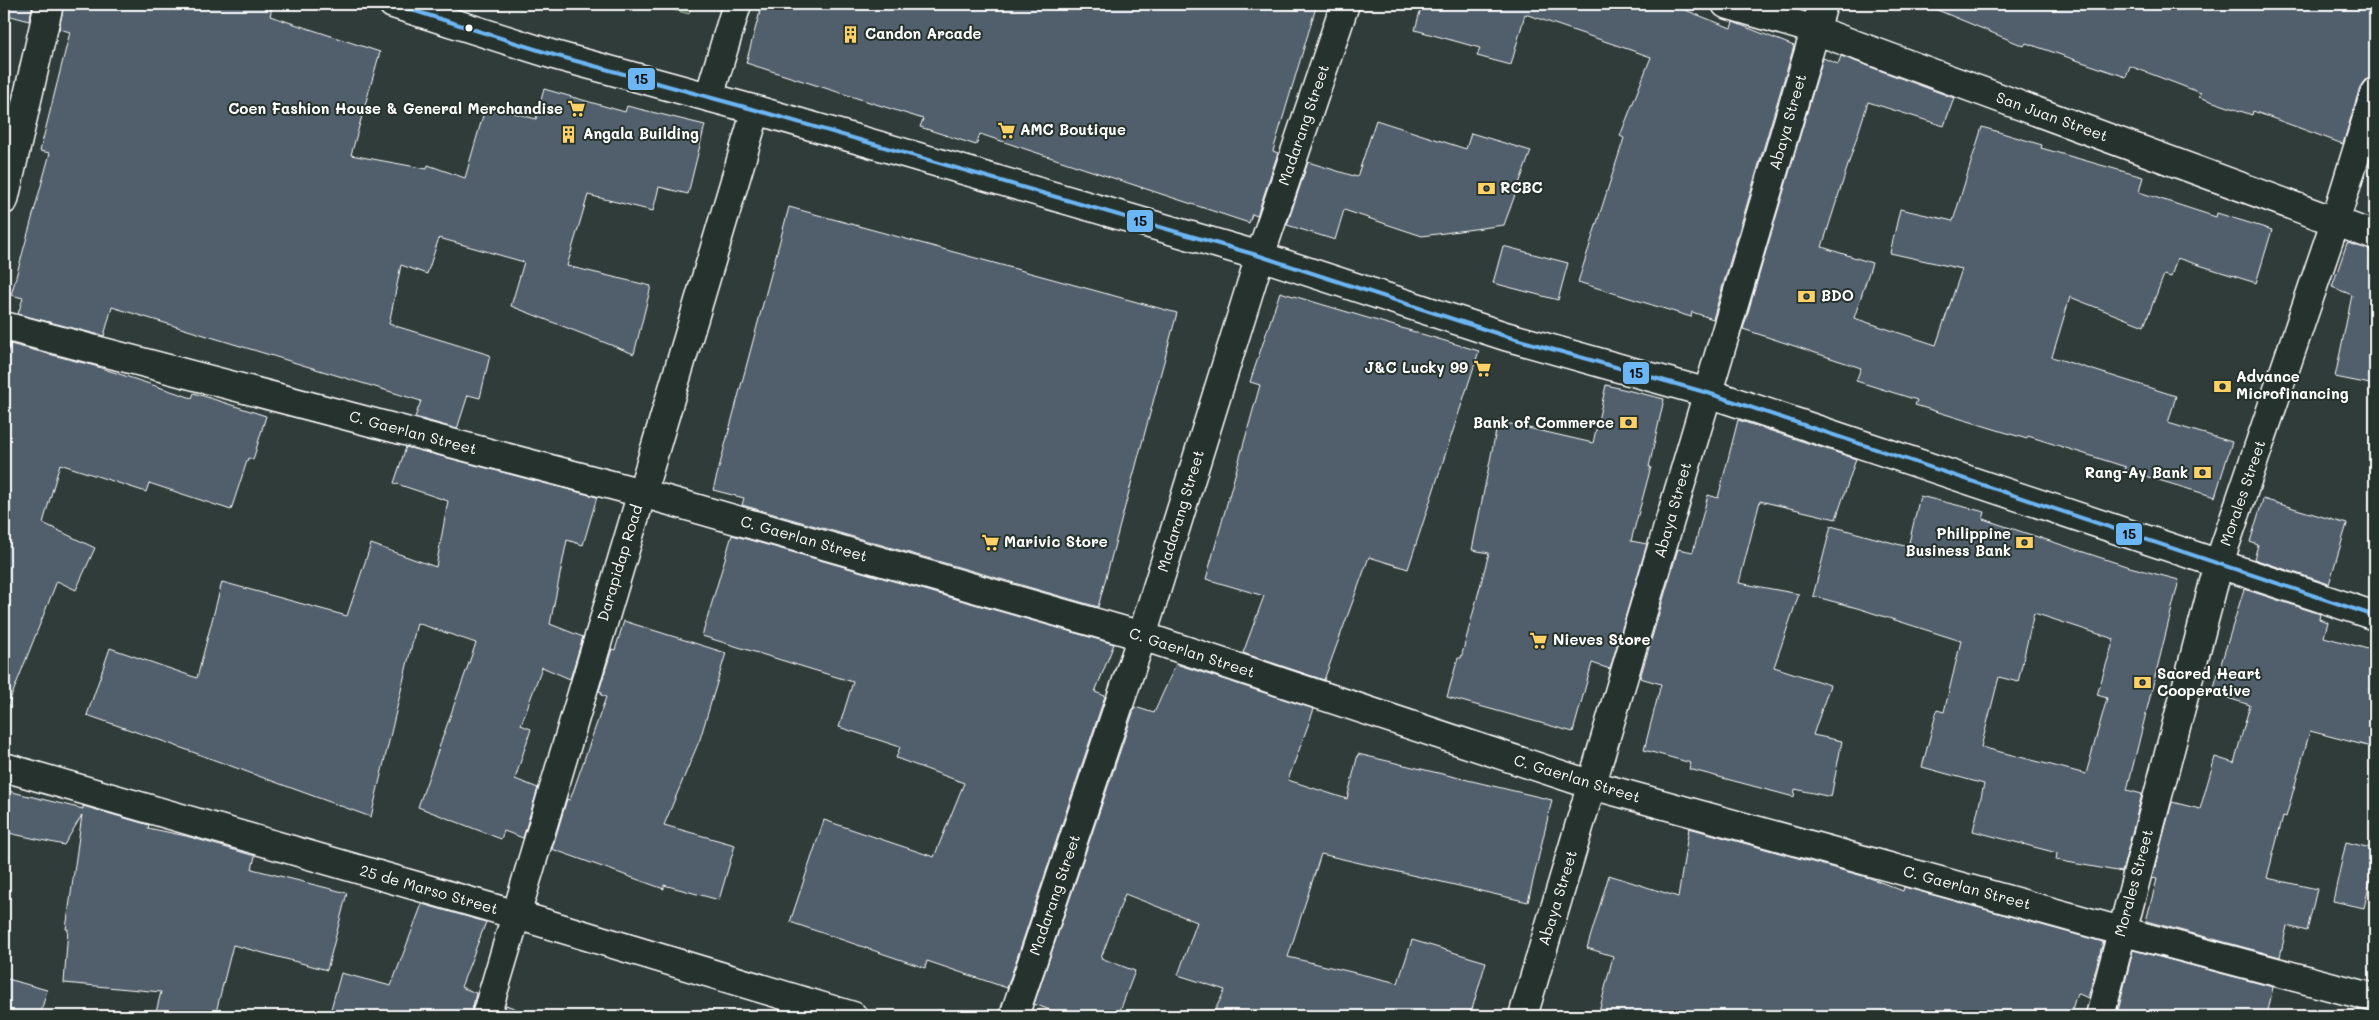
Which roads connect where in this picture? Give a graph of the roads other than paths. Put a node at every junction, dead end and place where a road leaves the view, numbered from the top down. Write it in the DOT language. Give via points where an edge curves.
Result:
graph roads {
  1 [pos="49,4"];
  2 [pos="392,4"];
  3 [pos="737,4"];
  4 [pos="1345,4"];
  5 [pos="1726,4"];
  6 [pos="1823,4"];
  7 [pos="1815,30"];
  8 [pos="2375,92"];
  9 [pos="709,98"];
  10 [pos="756,110"];
  11 [pos="4,200"];
  12 [pos="2336,222"];
  13 [pos="2375,236"];
  14 [pos="1260,256"];
  15 [pos="4,326"];
  16 [pos="1708,393"];
  17 [pos="642,493"];
  18 [pos="2219,563"];
  19 [pos="2375,616"];
  20 [pos="1142,636"];
  21 [pos="4,767"];
  22 [pos="1592,785"];
  23 [pos="517,915"];
  24 [pos="2121,931"];
  25 [pos="2375,998"];
  26 [pos="486,1016"];
  27 [pos="853,1016"];
  28 [pos="1014,1016"];
  29 [pos="1523,1016"];
  30 [pos="2100,1016"];
  1 -- 11 [label="street"];
  2 -- 9 [label="street" via="544,52"];
  3 -- 9 [label="street"];
  4 -- 14 [label="street, Madarang Street"];
  5 -- 7 [label="street, San Juan Street"];
  6 -- 7 [label="street, Abaya Street"];
  7 -- 12 [label="street, San Juan Street"];
  7 -- 16 [label="street, Abaya Street"];
  8 -- 12 [label="street, Morales Street"];
  9 -- 10 [label="street"];
  10 -- 14 [label="street"];
  10 -- 17 [label="street, Darapidap Road"];
  12 -- 13 [label="street, San Juan Street"];
  12 -- 18 [label="street, Morales Street"];
  14 -- 16 [label="street" via="1505,336"];
  14 -- 20 [label="street, Madarang Street"];
  15 -- 17 [label="street, C. Gaerlan Street"];
  16 -- 18 [label="street"];
  16 -- 22 [label="street, Abaya Street"];
  17 -- 20 [label="street, C. Gaerlan Street"];
  17 -- 23 [label="street, Darapidap Road" via="548,801"];
  18 -- 19 [label="street"];
  18 -- 24 [label="street, Morales Street"];
  20 -- 22 [label="street, C. Gaerlan Street"];
  20 -- 28 [label="street, Madarang Street"];
  21 -- 23 [label="street, 25 de Marso Street"];
  22 -- 24 [label="street, C. Gaerlan Street"];
  22 -- 29 [label="street, Abaya Street"];
  23 -- 26 [label="street, Darapidap Road"];
  23 -- 27 [label="street, 25 de Marso Street"];
  24 -- 25 [label="street, C. Gaerlan Street"];
  24 -- 30 [label="street, Morales Street"];
}
